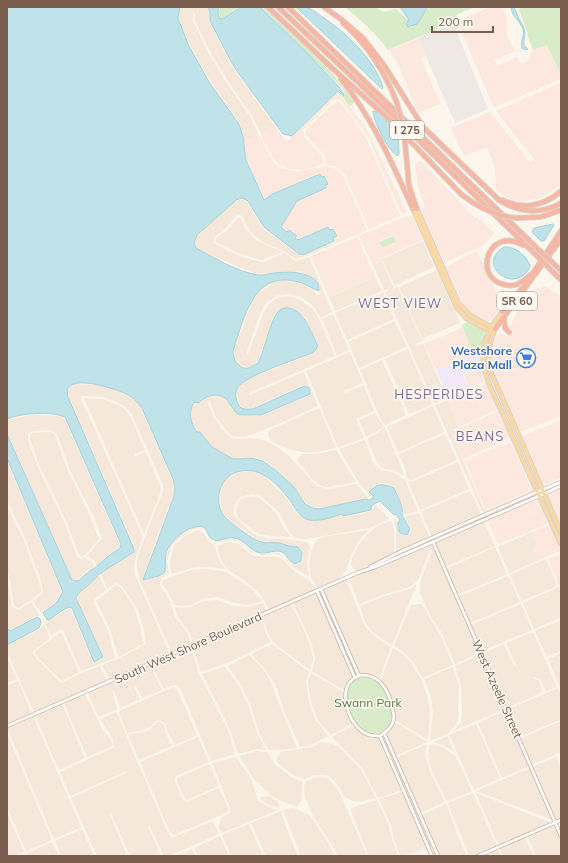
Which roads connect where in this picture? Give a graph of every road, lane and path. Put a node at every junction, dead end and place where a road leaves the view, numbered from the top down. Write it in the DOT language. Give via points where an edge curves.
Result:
graph roads {
  1 [pos="268,7"];
  2 [pos="278,7"];
  3 [pos="288,7"];
  4 [pos="320,7"];
  5 [pos="324,7"];
  6 [pos="332,68"];
  7 [pos="561,188"];
  8 [pos="561,191"];
  9 [pos="494,196"];
  10 [pos="539,203"];
  11 [pos="561,203"];
  12 [pos="415,209"];
  13 [pos="559,211"];
  14 [pos="561,231"];
  15 [pos="561,239"];
  16 [pos="536,255"];
  17 [pos="561,271"];
  18 [pos="530,275"];
  19 [pos="561,280"];
  20 [pos="502,312"];
  21 [pos="504,318"];
  22 [pos="490,329"];
  23 [pos="495,331"];
  24 [pos="509,332"];
  25 [pos="484,349"];
  26 [pos="488,360"];
  27 [pos="488,381"];
  28 [pos="496,385"];
  29 [pos="505,407"];
  30 [pos="501,409"];
  31 [pos="561,482"];
  32 [pos="561,486"];
  33 [pos="543,492"];
  34 [pos="538,494"];
  35 [pos="561,532"];
  36 [pos="433,542"];
  37 [pos="561,544"];
  38 [pos="368,568"];
  39 [pos="321,589"];
  40 [pos="317,591"];
  41 [pos="359,676"];
  42 [pos="355,678"];
  43 [pos="7,726"];
  44 [pos="384,733"];
  45 [pos="380,736"];
  46 [pos="561,820"];
  47 [pos="555,822"];
  48 [pos="561,836"];
  49 [pos="432,856"];
  50 [pos="438,856"];
  51 [pos="478,856"];
  1 -- 6 [label="highway"];
  2 -- 16 [label="highway, I 275"];
  3 -- 17 [label="highway, I 275, bridge"];
  4 -- 12 [label="highway, bridge" via="345,25 366,47 384,74 402,122 409,186"];
  5 -- 9 [label="highway" via="348,24 367,43 388,70 423,127"];
  6 -- 12 [label="highway" via="378,133"];
  6 -- 13 [label="highway, bridge" via="390,120 461,194 472,202 505,217 541,217"];
  7 -- 10 [label="highway"];
  8 -- 10 [label="highway"];
  9 -- 10 [label="highway" via="517,205"];
  9 -- 11 [label="highway" via="513,208 527,211 545,209"];
  12 -- 22 [label="main road" via="440,267 461,306"];
  14 -- 18 [label="highway, SR 60"];
  15 -- 21 [label="highway, SR 60"];
  16 -- 18 [label="highway" via="521,244 508,240 494,246 487,258 490,273 500,283 515,285"];
  16 -- 19 [label="highway, I 275, bridge"];
  18 -- 20 [label="highway, SR 60"];
  20 -- 22 [label="main road, SR 60"];
  21 -- 23 [label="highway, SR 60"];
  21 -- 24 [label="highway" via="504,326"];
  22 -- 23 [label="main road"];
  22 -- 25 [label="main road, SR 60"];
  23 -- 26 [label="main road, SR 60" via="489,347"];
  25 -- 26 [label="main road"];
  25 -- 27 [label="main road, SR 60" via="484,366"];
  26 -- 28 [label="main road, SR 60"];
  27 -- 28 [label="main road"];
  27 -- 30 [label="main road, SR 60"];
  28 -- 29 [label="main road, SR 60"];
  29 -- 30 [label="main road"];
  29 -- 33 [label="main road, SR 60"];
  30 -- 34 [label="main road, SR 60"];
  31 -- 33 [label="street"];
  32 -- 33 [label="street"];
  33 -- 34 [label="street"];
  33 -- 35 [label="main road, SR 60"];
  34 -- 36 [label="street, South West Shore Boulevard"];
  34 -- 37 [label="main road, SR 60"];
  34 -- 38 [label="street, South West Shore Boulevard" via="402,551"];
  36 -- 38 [label="street, South West Shore Boulevard"];
  36 -- 47 [label="street, West Azeele Street"];
  38 -- 39 [label="street, South West Shore Boulevard"];
  39 -- 40 [label="street, South West Shore Boulevard"];
  39 -- 41 [label="street"];
  40 -- 42 [label="street"];
  40 -- 43 [label="street, South West Shore Boulevard"];
  41 -- 42 [label="street"];
  41 -- 44 [label="street" via="366,675 380,681 387,692 394,721"];
  42 -- 45 [label="street" via="347,687 344,697 350,716 365,733"];
  44 -- 45 [label="street"];
  44 -- 50 [label="street"];
  45 -- 49 [label="street"];
  46 -- 47 [label="street"];
  47 -- 48 [label="street, West Azeele Street"];
  47 -- 51 [label="street"];
}
